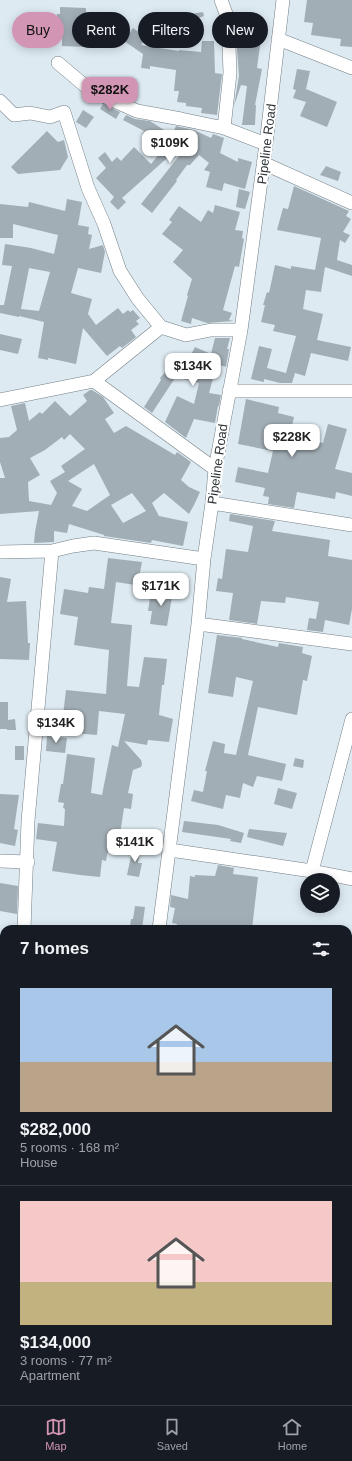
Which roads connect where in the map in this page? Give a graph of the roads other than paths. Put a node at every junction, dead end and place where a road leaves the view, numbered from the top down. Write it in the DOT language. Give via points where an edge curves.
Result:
graph roads {
  1 [pos="222,0"];
  2 [pos="282,0"];
  3 [pos="278,39"];
  4 [pos="58,63"];
  5 [pos="352,68"];
  6 [pos="0,101"];
  7 [pos="224,128"];
  8 [pos="266,144"];
  9 [pos="264,163"];
  10 [pos="352,203"];
  11 [pos="161,327"];
  12 [pos="241,330"];
  13 [pos="94,380"];
  14 [pos="229,391"];
  15 [pos="352,391"];
  16 [pos="0,400"];
  17 [pos="215,469"];
  18 [pos="212,503"];
  19 [pos="352,525"];
  20 [pos="0,552"];
  21 [pos="52,552"];
  22 [pos="204,559"];
  23 [pos="198,624"];
  24 [pos="352,644"];
  25 [pos="352,719"];
  26 [pos="170,850"];
  27 [pos="0,861"];
  28 [pos="28,862"];
  29 [pos="312,871"];
  30 [pos="352,879"];
  31 [pos="24,925"];
  32 [pos="160,925"];
  1 -- 7 [label="street" via="228,19 230,73"];
  2 -- 3 [label="street, Pipeline Road"];
  3 -- 5 [label="street"];
  3 -- 8 [label="street, Pipeline Road"];
  4 -- 7 [label="street" via="90,90 137,111"];
  6 -- 11 [label="street" via="14,115 30,113 50,117 64,112 88,188 120,271 138,299"];
  7 -- 8 [label="street"];
  8 -- 9 [label="street, Pipeline Road"];
  9 -- 10 [label="street"];
  9 -- 12 [label="street, Pipeline Road"];
  11 -- 12 [label="street" via="186,336 211,330"];
  11 -- 13 [label="street"];
  12 -- 14 [label="street, Pipeline Road"];
  13 -- 16 [label="street"];
  13 -- 17 [label="street"];
  14 -- 15 [label="street"];
  14 -- 17 [label="street, Pipeline Road"];
  17 -- 18 [label="street, Pipeline Road"];
  18 -- 19 [label="street"];
  18 -- 22 [label="street, Pipeline Road"];
  20 -- 21 [label="street"];
  21 -- 22 [label="street" via="94,543"];
  21 -- 28 [label="street" via="30,807"];
  22 -- 23 [label="street, Pipeline Road"];
  23 -- 24 [label="street"];
  23 -- 26 [label="street, Pipeline Road"];
  25 -- 29 [label="street"];
  26 -- 29 [label="street"];
  26 -- 32 [label="street, Pipeline Road"];
  27 -- 28 [label="street"];
  28 -- 31 [label="street"];
  29 -- 30 [label="street"];
}
